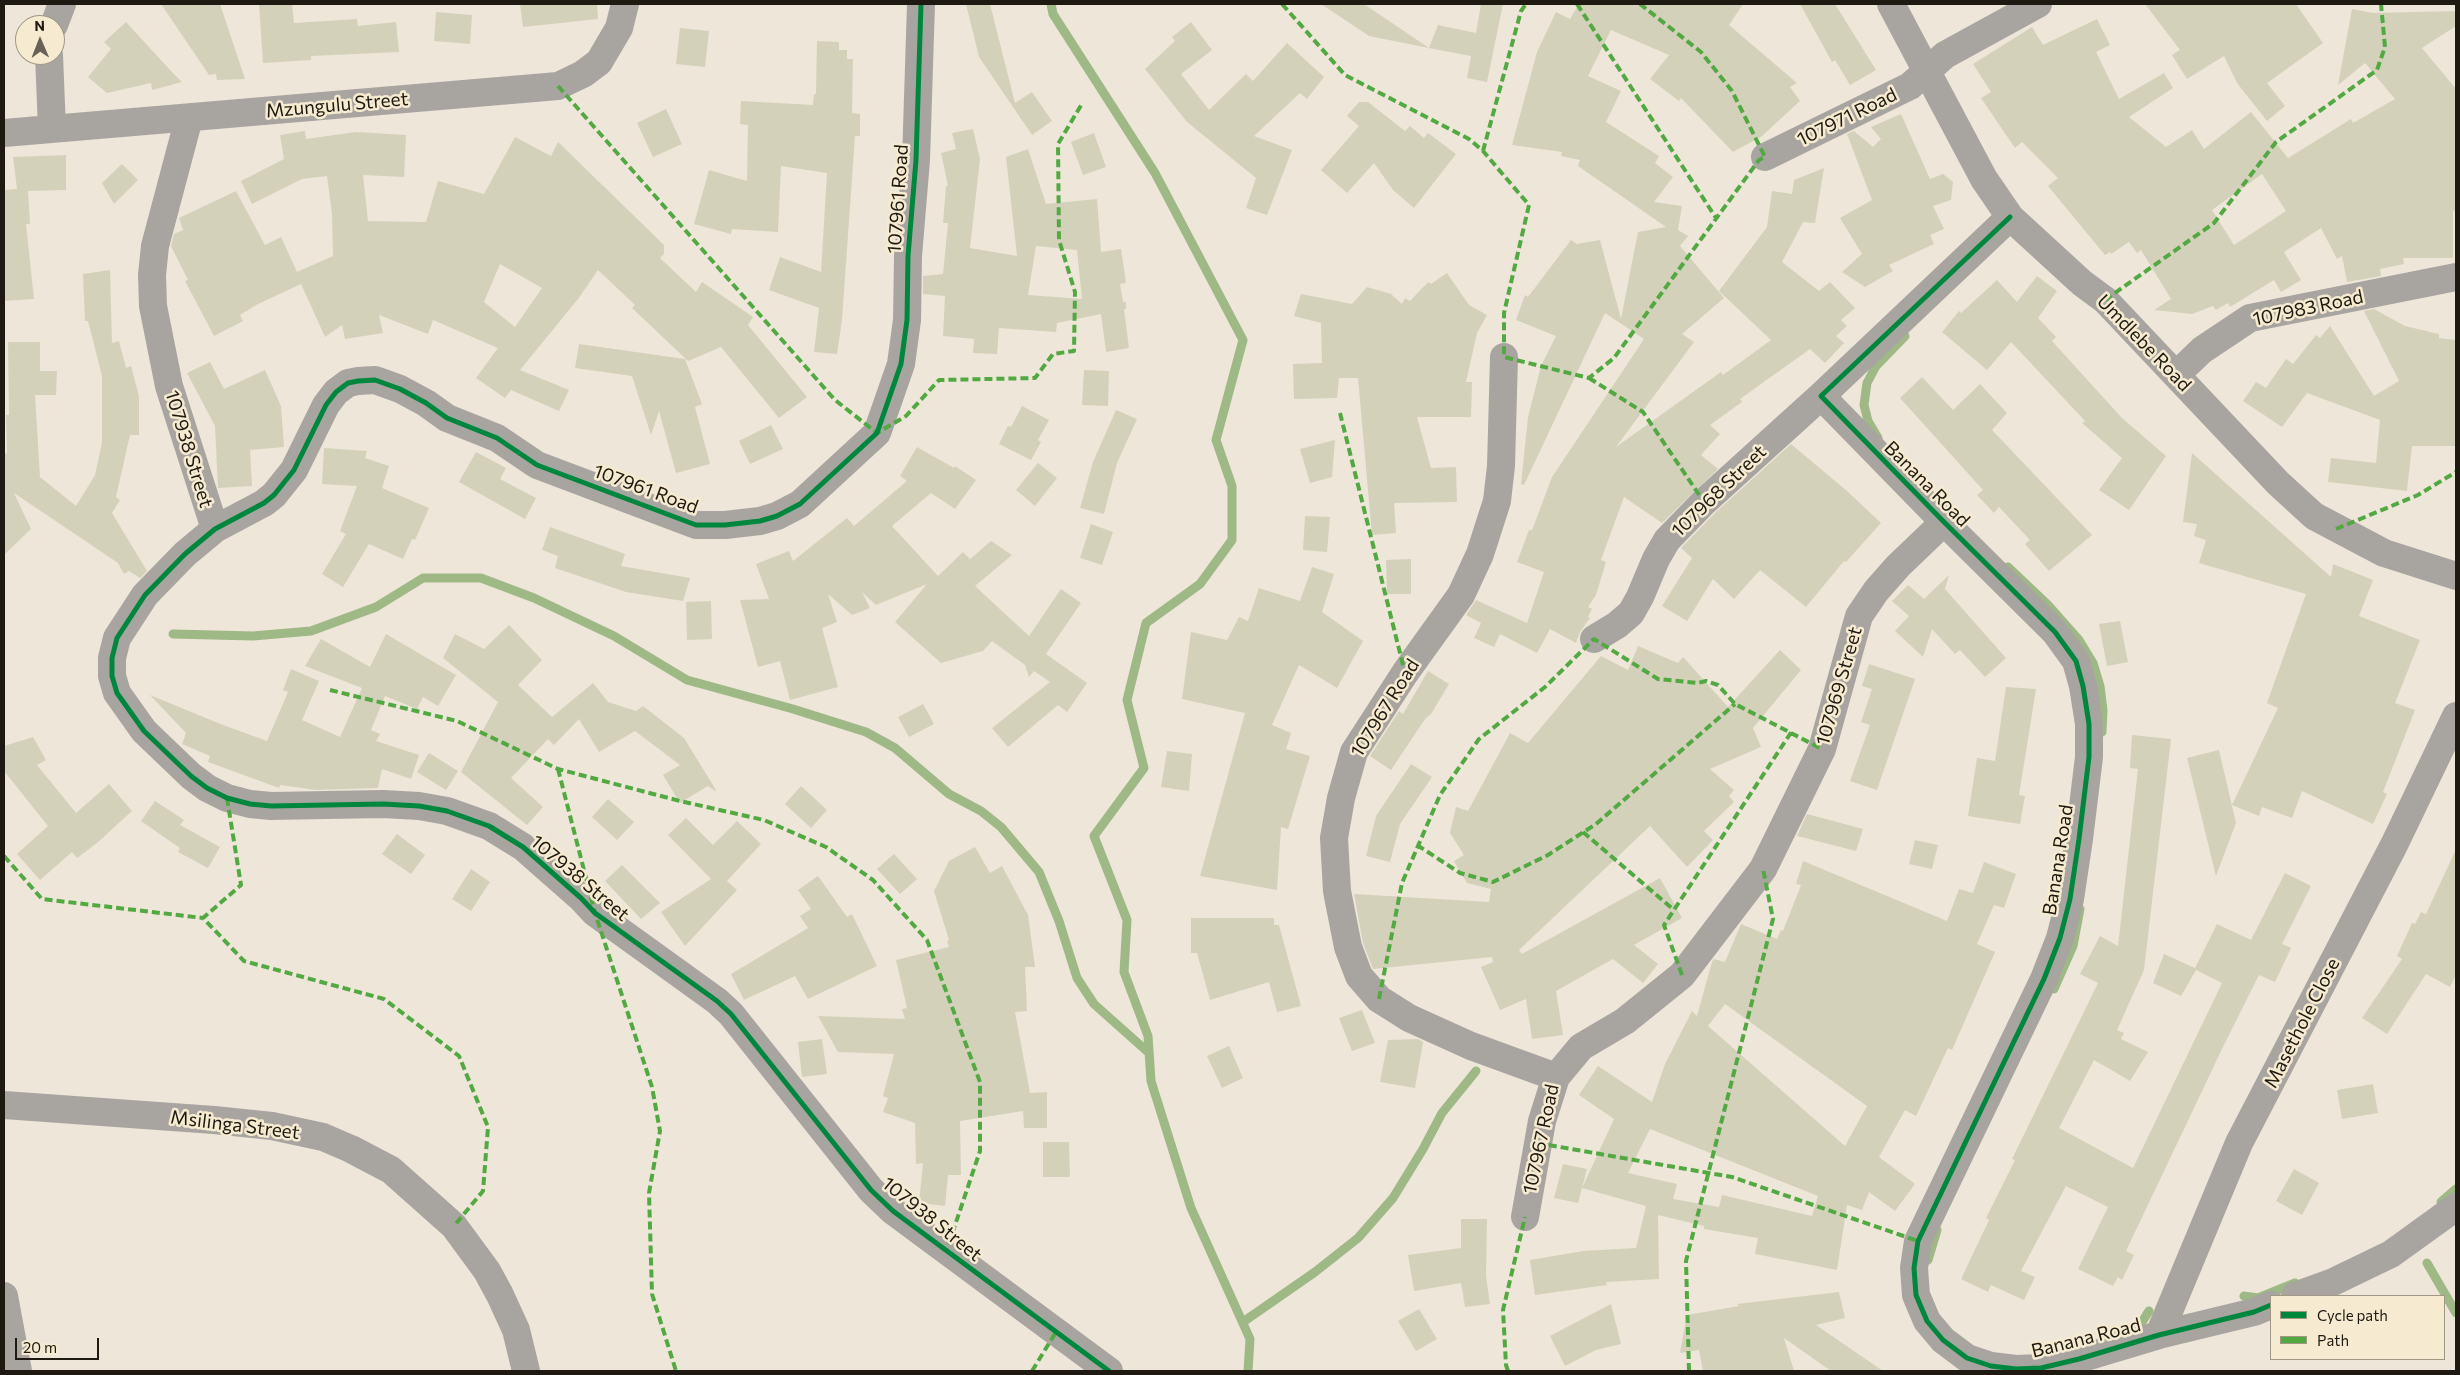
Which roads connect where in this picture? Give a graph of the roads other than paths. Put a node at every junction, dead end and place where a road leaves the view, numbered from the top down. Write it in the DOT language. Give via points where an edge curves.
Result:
graph roads {
  1 [pos="625,4"];
  2 [pos="921,4"];
  3 [pos="1891,4"];
  4 [pos="2038,4"];
  5 [pos="49,65"];
  6 [pos="1925,71"];
  7 [pos="189,118"];
  8 [pos="52,129"];
  9 [pos="4,133"];
  10 [pos="1765,157"];
  11 [pos="2010,217"];
  12 [pos="2456,277"];
  13 [pos="1504,357"];
  14 [pos="2176,375"];
  15 [pos="1820,396"];
  16 [pos="1944,522"];
  17 [pos="215,529"];
  18 [pos="2456,576"];
  19 [pos="1594,639"];
  20 [pos="2456,716"];
  21 [pos="1556,1077"];
  22 [pos="4,1105"];
  23 [pos="2456,1207"];
  24 [pos="1525,1217"];
  25 [pos="2298,1295"];
  26 [pos="4,1296"];
  27 [pos="2270,1306"];
  28 [pos="2159,1335"];
  29 [pos="18,1371"];
  30 [pos="526,1371"];
  31 [pos="1108,1371"];
  1 -- 7 [label="street, Mzungulu Street" via="619,28 598,62 583,74 558,86"];
  2 -- 17 [label="street, 107961 Road" via="907,320 901,364 877,433 800,504 760,521 696,525 545,469 497,438 448,418 400,389 375,380 358,380 336,392 326,405 294,470 274,495"];
  3 -- 6 [label="street, Umdlebe Road"];
  4 -- 6 [label="street, 107971 Road" via="1945,55"];
  5 -- 8 [label="street"];
  6 -- 10 [label="street, 107971 Road" via="1910,86"];
  6 -- 11 [label="street, Umdlebe Road" via="1984,179"];
  7 -- 8 [label="street, Mzungulu Street"];
  7 -- 17 [label="street, 107938 Street" via="155,246 153,306 169,386"];
  8 -- 9 [label="street, Mzungulu Street"];
  11 -- 14 [label="street, Umdlebe Road" via="2082,283 2106,300"];
  11 -- 15 [label="street"];
  12 -- 14 [label="street, 107983 Road" via="2250,318 2202,350"];
  13 -- 21 [label="street, 107967 Road" via="1497,501 1480,554 1461,594 1354,752 1334,838 1337,892 1348,947 1359,976 1379,999 1409,1018 1471,1046"];
  14 -- 18 [label="street, Umdlebe Road" via="2278,484 2314,516 2384,553"];
  15 -- 16 [label="street, Banana Road"];
  15 -- 19 [label="street, 107968 Street" via="1667,540 1630,614"];
  16 -- 21 [label="street, 107969 Street" via="1898,566 1859,616 1822,749 1763,869 1682,975 1625,1021 1580,1047"];
  16 -- 28 [label="street, Banana Road" via="2055,632 2076,661 2089,724 2089,757 2070,899 2060,938 2044,979 1918,1241 1914,1268 1916,1295 1927,1321 1943,1340 1968,1358 1991,1366 2041,1368"];
  17 -- 31 [label="street, 107938 Street" via="145,595 113,648 112,676 117,693 160,748 207,788 227,798 250,804 419,806 475,820 516,843 595,913 731,1014 871,1190 893,1211"];
  20 -- 28 [label="street, Masethole Close" via="2394,845 2239,1142"];
  21 -- 24 [label="street, 107967 Road" via="1542,1121"];
  22 -- 30 [label="street, Msilinga Street" via="272,1126 323,1137 351,1149 391,1170 454,1226 500,1295 516,1330"];
  23 -- 25 [label="street" via="2391,1254"];
  26 -- 29 [label="street"];
  27 -- 28 [label="street, Banana Road"];
}
